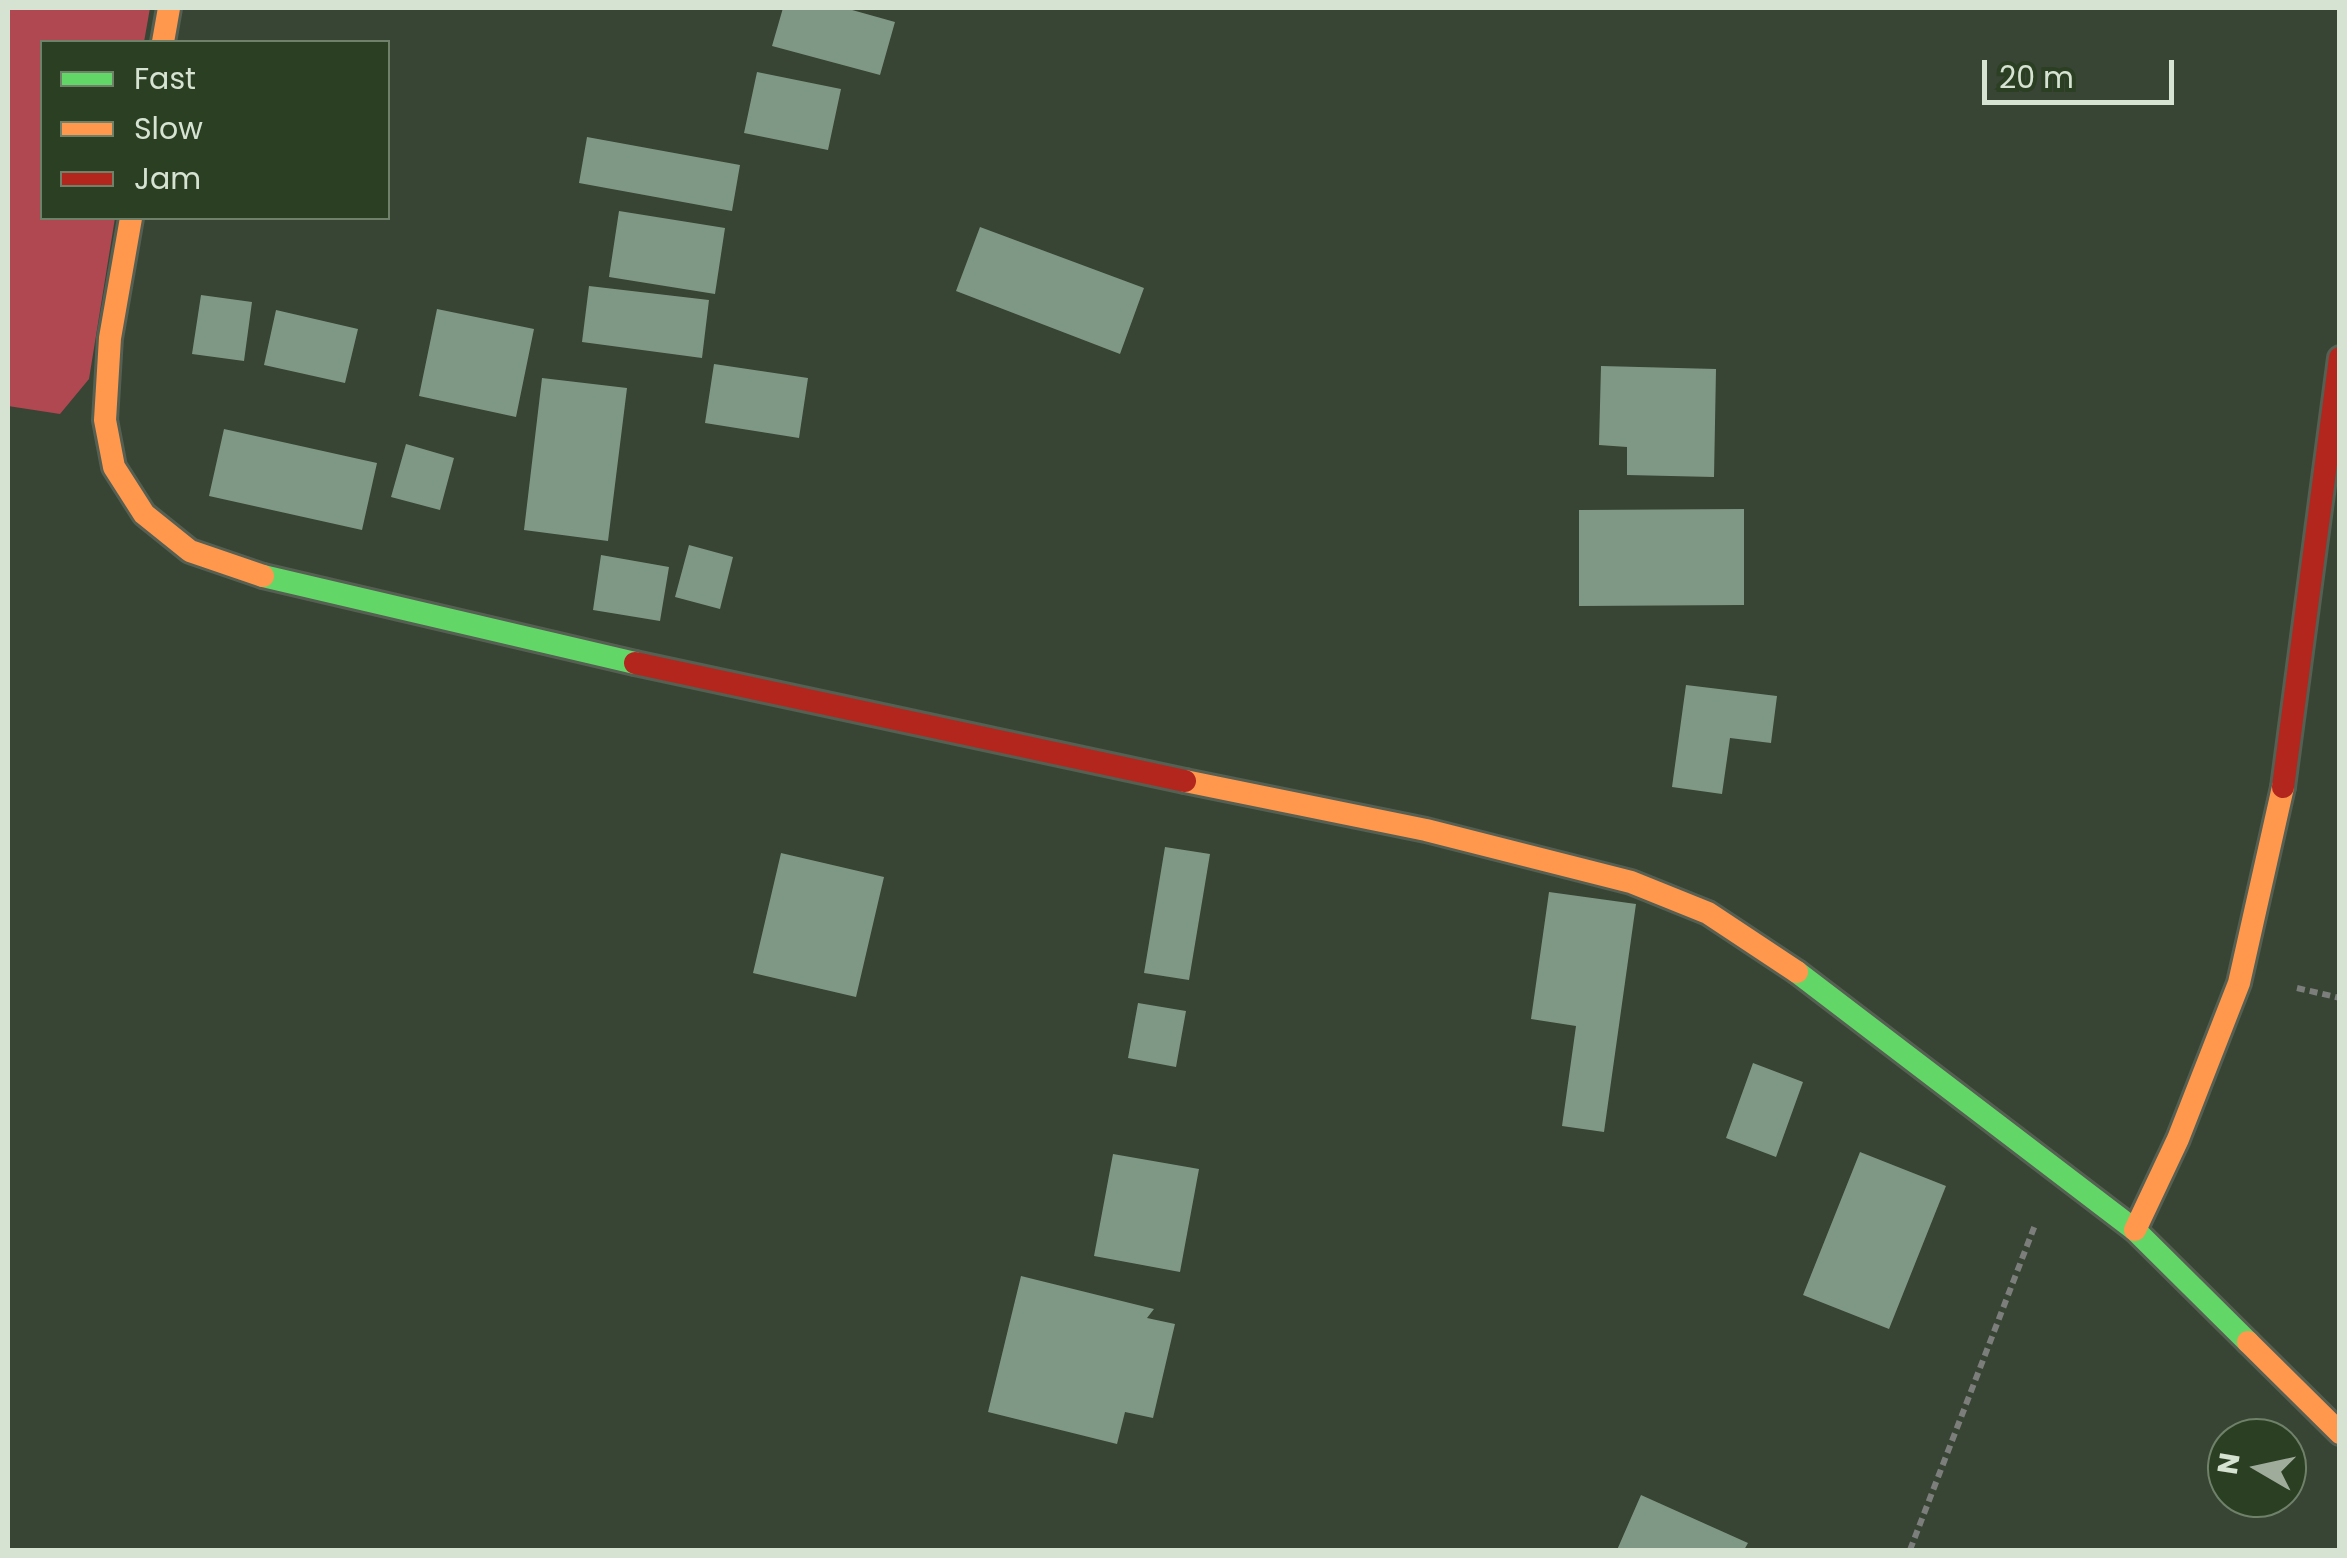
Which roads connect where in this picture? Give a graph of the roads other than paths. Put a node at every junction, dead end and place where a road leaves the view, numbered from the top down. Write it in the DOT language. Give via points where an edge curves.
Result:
graph roads {
  1 [pos="169,8"];
  2 [pos="162,40"];
  3 [pos="132,220"];
  4 [pos="2340,358"];
  5 [pos="2134,1230"];
  6 [pos="2340,1433"];
  1 -- 2 [label="main road"];
  3 -- 5 [label="main road" via="110,338 105,420 114,466 144,514 190,551 482,629 1426,830 1631,882 1708,913 1769,951"];
  4 -- 5 [label="main road" via="2285,776 2239,983"];
  5 -- 6 [label="main road"];
}
